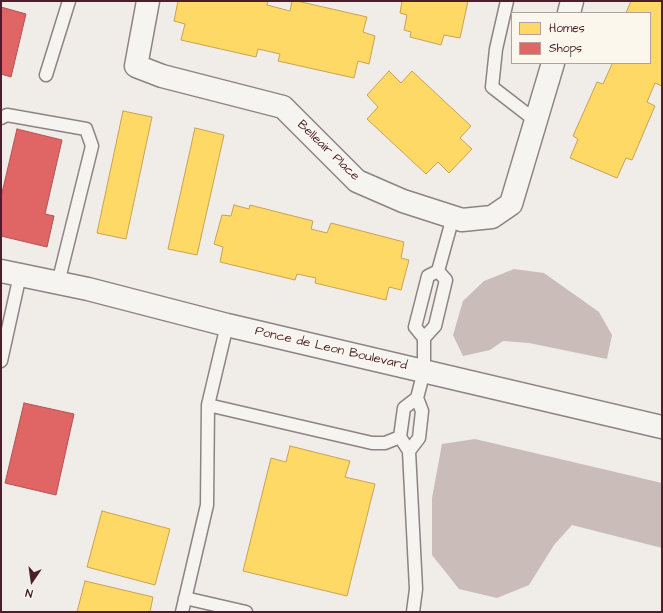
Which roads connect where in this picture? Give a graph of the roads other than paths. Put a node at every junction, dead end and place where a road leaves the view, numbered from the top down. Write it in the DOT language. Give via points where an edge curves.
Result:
graph roads {
  1 [pos="69,1"];
  2 [pos="148,1"];
  3 [pos="507,1"];
  4 [pos="572,1"];
  5 [pos="568,12"];
  6 [pos="553,64"];
  7 [pos="46,75"];
  8 [pos="1,118"];
  9 [pos="536,121"];
  10 [pos="453,217"];
  11 [pos="438,271"];
  12 [pos="10,273"];
  13 [pos="58,283"];
  14 [pos="227,325"];
  15 [pos="4,334"];
  16 [pos="424,338"];
  17 [pos="1,362"];
  18 [pos="424,371"];
  19 [pos="417,398"];
  20 [pos="208,405"];
  21 [pos="662,427"];
  22 [pos="400,437"];
  23 [pos="409,451"];
  24 [pos="185,598"];
  25 [pos="182,612"];
  26 [pos="246,612"];
  27 [pos="413,612"];
  1 -- 7 [label="lane"];
  2 -- 10 [label="street, Belleair Place" via="136,66 162,76 283,107 358,181 403,202"];
  3 -- 9 [label="lane" via="496,49 492,87"];
  4 -- 5 [label="street"];
  6 -- 9 [label="street, Belleair Place"];
  8 -- 13 [label="lane" via="7,115 86,129 92,146"];
  9 -- 10 [label="street, Belleair Place" via="511,204 492,216 462,220"];
  10 -- 11 [label="lane"];
  11 -- 16 [label="lane" via="446,280 435,326"];
  11 -- 16 [label="lane" via="428,276 415,327"];
  12 -- 13 [label="street, Ponce de Leon Boulevard"];
  12 -- 15 [label="lane"];
  13 -- 14 [label="street, Ponce de Leon Boulevard"];
  14 -- 18 [label="street, Ponce de Leon Boulevard"];
  14 -- 20 [label="lane"];
  15 -- 17 [label="lane"];
  16 -- 18 [label="lane"];
  18 -- 19 [label="lane"];
  18 -- 21 [label="street, Ponce de Leon Boulevard"];
  19 -- 22 [label="lane" via="404,408"];
  19 -- 23 [label="lane" via="422,411 419,438"];
  20 -- 22 [label="lane" via="372,443 385,443"];
  20 -- 24 [label="lane" via="207,505"];
  22 -- 23 [label="lane"];
  23 -- 27 [label="lane" via="416,589"];
  24 -- 25 [label="lane"];
  24 -- 26 [label="lane"];
}
